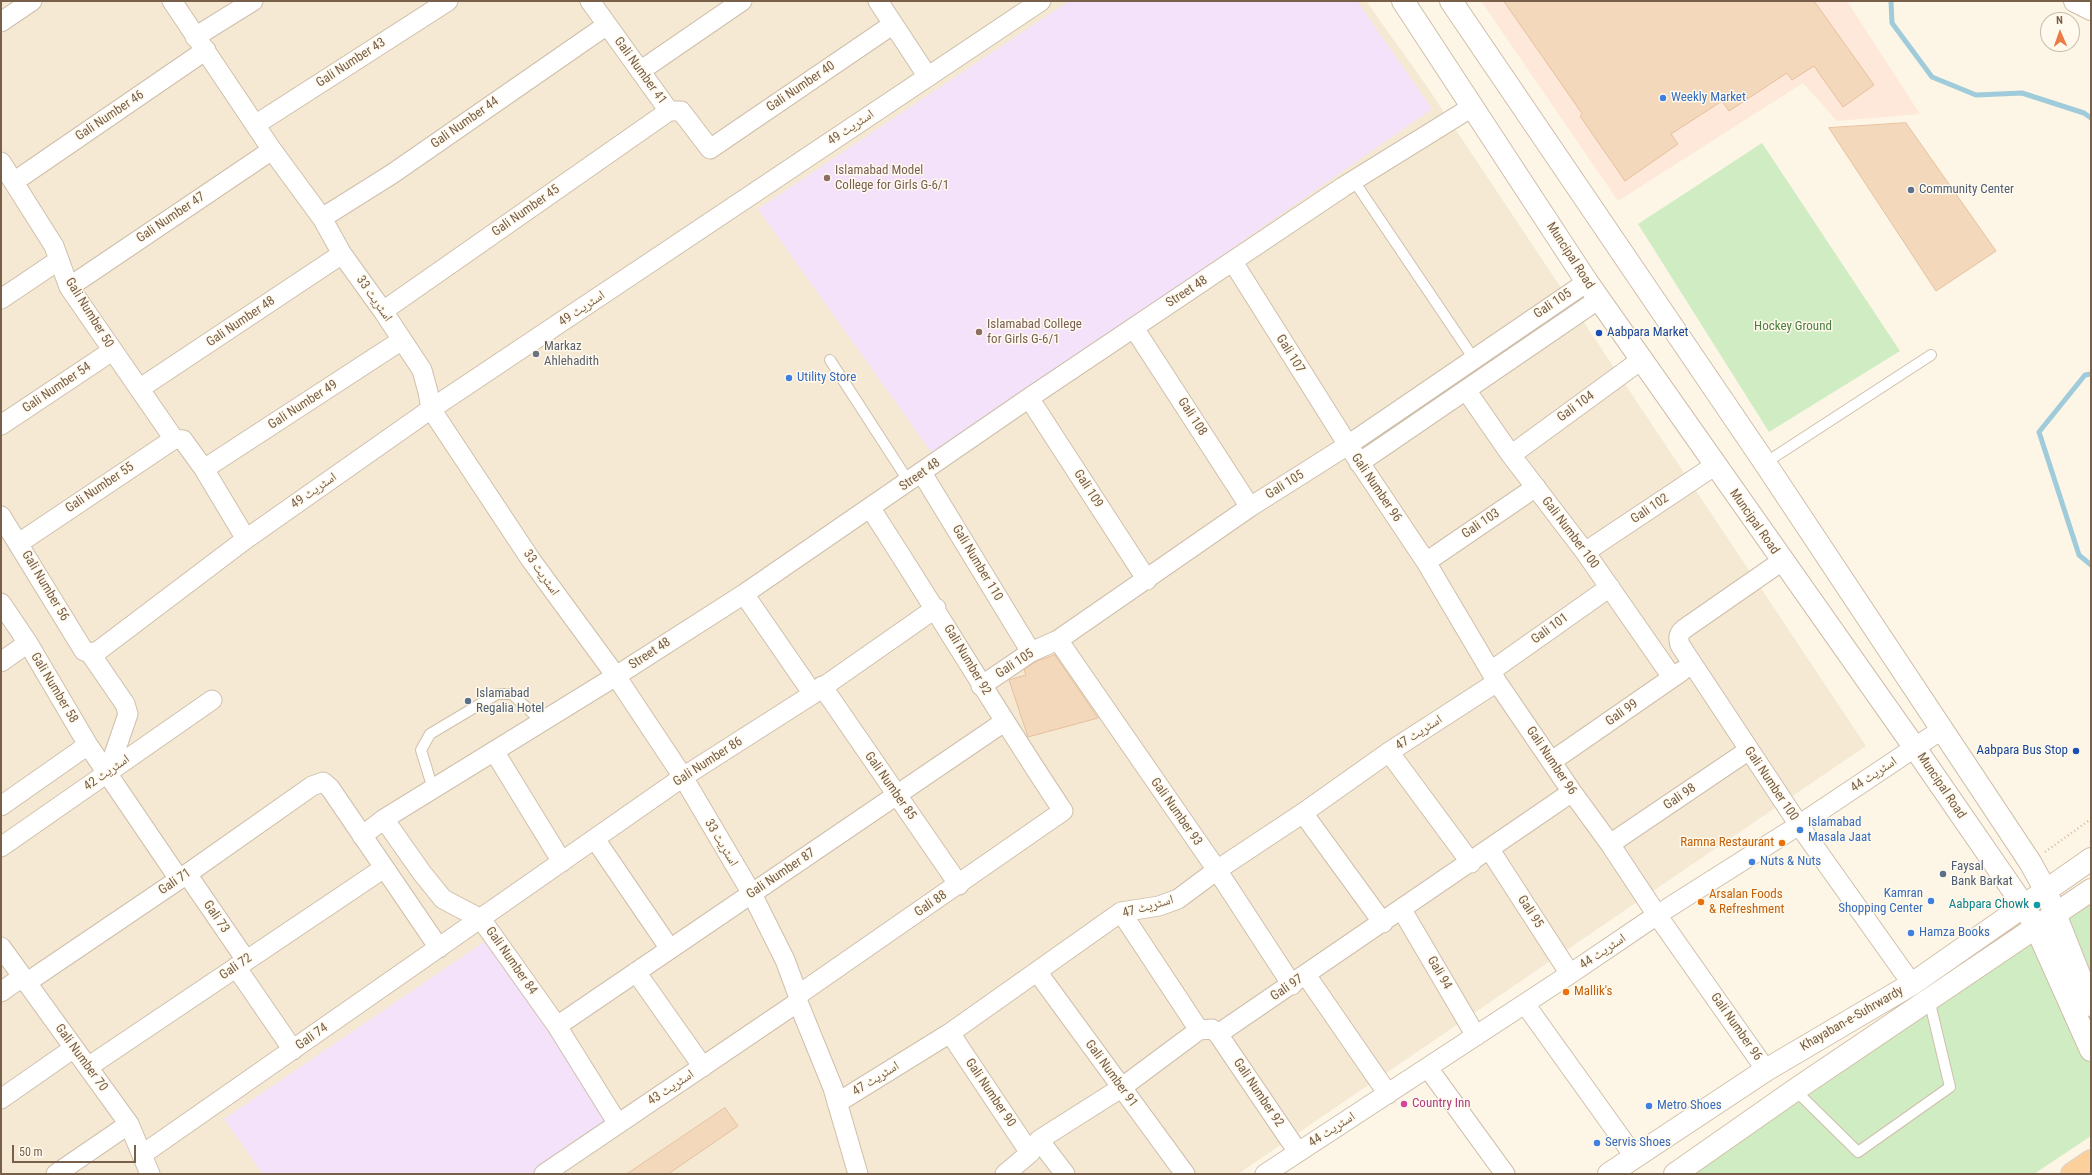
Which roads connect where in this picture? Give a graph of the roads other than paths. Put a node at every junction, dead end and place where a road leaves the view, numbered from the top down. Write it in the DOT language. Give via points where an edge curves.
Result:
graph roads {
  1 [pos="32,1"];
  2 [pos="172,1"];
  3 [pos="253,1"];
  4 [pos="448,1"];
  5 [pos="590,1"];
  6 [pos="742,1"];
  7 [pos="878,1"];
  8 [pos="1041,1"];
  9 [pos="1403,1"];
  10 [pos="1451,1"];
  11 [pos="2075,1"];
  12 [pos="2091,9"];
  13 [pos="1,22"];
  14 [pos="607,25"];
  15 [pos="892,25"];
  16 [pos="201,43"];
  17 [pos="640,71"];
  18 [pos="928,77"];
  19 [pos="1472,107"];
  20 [pos="669,111"];
  21 [pos="255,124"];
  22 [pos="272,150"];
  23 [pos="710,150"];
  24 [pos="5,170"];
  25 [pos="1354,181"];
  26 [pos="322,218"];
  27 [pos="342,254"];
  28 [pos="59,260"];
  29 [pos="1233,262"];
  30 [pos="69,287"];
  31 [pos="1593,290"];
  32 [pos="1,299"];
  33 [pos="383,311"];
  34 [pos="1134,328"];
  35 [pos="402,340"];
  36 [pos="112,351"];
  37 [pos="1931,355"];
  38 [pos="1474,359"];
  39 [pos="830,360"];
  40 [pos="1641,360"];
  41 [pos="139,389"];
  42 [pos="1466,390"];
  43 [pos="1029,398"];
  44 [pos="431,409"];
  45 [pos="1,425"];
  46 [pos="178,439"];
  47 [pos="1348,445"];
  48 [pos="1511,455"];
  49 [pos="1359,463"];
  50 [pos="1765,463"];
  51 [pos="1714,466"];
  52 [pos="204,469"];
  53 [pos="915,477"];
  54 [pos="1536,487"];
  55 [pos="1250,507"];
  56 [pos="871,508"];
  57 [pos="1,516"];
  58 [pos="246,539"];
  59 [pos="19,543"];
  60 [pos="1585,552"];
  61 [pos="1426,562"];
  62 [pos="1782,562"];
  63 [pos="1147,580"];
  64 [pos="1610,587"];
  65 [pos="744,594"];
  66 [pos="1,602"];
  67 [pos="936,608"];
  68 [pos="1058,640"];
  69 [pos="28,643"];
  70 [pos="1031,652"];
  71 [pos="90,653"];
  72 [pos="1,662"];
  73 [pos="1692,664"];
  74 [pos="616,676"];
  75 [pos="1494,677"];
  76 [pos="1672,677"];
  77 [pos="981,686"];
  78 [pos="817,690"];
  79 [pos="212,700"];
  80 [pos="542,722"];
  81 [pos="1004,722"];
  82 [pos="1941,730"];
  83 [pos="88,745"];
  84 [pos="1915,748"];
  85 [pos="1749,750"];
  86 [pos="494,752"];
  87 [pos="1389,752"];
  88 [pos="1552,761"];
  89 [pos="108,772"];
  90 [pos="683,778"];
  91 [pos="433,789"];
  92 [pos="1572,792"];
  93 [pos="896,796"];
  94 [pos="1,806"];
  95 [pos="1063,811"];
  96 [pos="1302,813"];
  97 [pos="384,819"];
  98 [pos="1799,825"];
  99 [pos="362,836"];
  100 [pos="595,839"];
  101 [pos="1610,844"];
  102 [pos="1,847"];
  103 [pos="1490,850"];
  104 [pos="2091,859"];
  105 [pos="562,862"];
  106 [pos="1471,863"];
  107 [pos="384,868"];
  108 [pos="1216,870"];
  109 [pos="183,877"];
  110 [pos="959,885"];
  111 [pos="2091,890"];
  112 [pos="2046,891"];
  113 [pos="752,894"];
  114 [pos="2024,906"];
  115 [pos="1402,910"];
  116 [pos="1121,912"];
  117 [pos="2054,914"];
  118 [pos="1657,915"];
  119 [pos="481,918"];
  120 [pos="1383,923"];
  121 [pos="2036,927"];
  122 [pos="1,947"];
  123 [pos="439,948"];
  124 [pos="670,949"];
  125 [pos="241,964"];
  126 [pos="636,972"];
  127 [pos="1038,973"];
  128 [pos="1570,974"];
  129 [pos="24,980"];
  130 [pos="1299,980"];
  131 [pos="1912,984"];
  132 [pos="1,992"];
  133 [pos="798,999"];
  134 [pos="1929,1000"];
  135 [pos="1525,1004"];
  136 [pos="2091,1005"];
  137 [pos="557,1026"];
  138 [pos="1199,1030"];
  139 [pos="950,1032"];
  140 [pos="1218,1034"];
  141 [pos="1476,1036"];
  142 [pos="74,1048"];
  143 [pos="293,1050"];
  144 [pos="2091,1050"];
  145 [pos="88,1067"];
  146 [pos="703,1067"];
  147 [pos="1428,1068"];
  148 [pos="1766,1070"];
  149 [pos="1121,1088"];
  150 [pos="1795,1090"];
  151 [pos="1388,1094"];
  152 [pos="1,1099"];
  153 [pos="837,1103"];
  154 [pos="129,1124"];
  155 [pos="618,1124"];
  156 [pos="1034,1147"];
  157 [pos="1298,1152"];
  158 [pos="143,1154"];
  159 [pos="1634,1156"];
  160 [pos="56,1174"];
  161 [pos="150,1174"];
  162 [pos="544,1174"];
  163 [pos="858,1174"];
  164 [pos="1005,1174"];
  165 [pos="1065,1174"];
  166 [pos="1185,1174"];
  167 [pos="1265,1174"];
  168 [pos="1505,1174"];
  169 [pos="1609,1174"];
  170 [pos="1675,1174"];
  1 -- 13 [label="street"];
  2 -- 16 [label="street, اسٹریٹ 33"];
  3 -- 16 [label="street, Gali Number 46"];
  4 -- 21 [label="street, Gali Number 43"];
  5 -- 14 [label="street, Gali Number 41"];
  6 -- 17 [label="street"];
  7 -- 15 [label="street"];
  8 -- 18 [label="street, اسٹریٹ 49"];
  9 -- 19 [label="street, Muncipal Road"];
  10 -- 50 [label="street"];
  11 -- 12 [label="street"];
  14 -- 17 [label="street, Gali Number 41"];
  14 -- 26 [label="street, Gali Number 44" via="392,174"];
  15 -- 18 [label="street"];
  15 -- 23 [label="street, Gali Number 40"];
  16 -- 21 [label="street, اسٹریٹ 33"];
  16 -- 24 [label="street, Gali Number 46"];
  17 -- 20 [label="street, Gali Number 41"];
  18 -- 44 [label="street, اسٹریٹ 49"];
  19 -- 25 [label="street, Street 48"];
  19 -- 31 [label="street, Muncipal Road"];
  20 -- 23 [label="street, Gali Number 41" via="681,111"];
  20 -- 33 [label="street, Gali Number 45"];
  21 -- 22 [label="street, اسٹریٹ 33"];
  22 -- 26 [label="street, اسٹریٹ 33"];
  22 -- 30 [label="street, Gali Number 47"];
  24 -- 28 [label="street, Gali Number 50" via="54,246"];
  25 -- 29 [label="street, Street 48"];
  25 -- 38 [label="lane"];
  26 -- 27 [label="street, اسٹریٹ 33"];
  27 -- 33 [label="street, اسٹریٹ 33"];
  27 -- 41 [label="street, Gali Number 48"];
  28 -- 30 [label="street, Gali Number 50"];
  28 -- 32 [label="street"];
  29 -- 34 [label="street, Street 48"];
  29 -- 47 [label="street, Gali 107"];
  30 -- 36 [label="street, Gali Number 50"];
  31 -- 38 [label="street, Gali 105"];
  31 -- 40 [label="street, Muncipal Road"];
  31 -- 42 [label="street"];
  33 -- 35 [label="street, اسٹریٹ 33"];
  34 -- 43 [label="street, Street 48"];
  34 -- 55 [label="street, Gali 108"];
  35 -- 44 [label="street, اسٹریٹ 33" via="422,370"];
  35 -- 52 [label="street, Gali Number 49"];
  36 -- 41 [label="street, Gali Number 50"];
  36 -- 45 [label="street, Gali Number 54"];
  37 -- 50 [label="lane"];
  38 -- 47 [label="street, Gali 105"];
  39 -- 53 [label="lane"];
  40 -- 48 [label="street, Gali 104"];
  40 -- 51 [label="street, Muncipal Road"];
  41 -- 46 [label="street, Gali Number 50"];
  42 -- 48 [label="street, Gali Number 100"];
  42 -- 49 [label="street"];
  43 -- 53 [label="street, Street 48"];
  43 -- 63 [label="street, Gali 109"];
  44 -- 58 [label="street, اسٹریٹ 49"];
  44 -- 74 [label="street, اسٹریٹ 33" via="531,560"];
  46 -- 52 [label="street, Gali Number 50"];
  46 -- 59 [label="street, Gali Number 55"];
  47 -- 49 [label="street, Gali Number 96"];
  47 -- 55 [label="street, Gali 105"];
  48 -- 54 [label="street, Gali Number 100"];
  49 -- 61 [label="street, Gali Number 96"];
  50 -- 82 [label="street"];
  51 -- 60 [label="street, Gali 102"];
  51 -- 62 [label="street, Muncipal Road"];
  52 -- 58 [label="street, Gali Number 50"];
  53 -- 56 [label="street, Street 48"];
  53 -- 70 [label="street, Gali Number 110"];
  54 -- 60 [label="street, Gali Number 100"];
  54 -- 61 [label="street, Gali 103"];
  55 -- 63 [label="street, Gali 105"];
  56 -- 65 [label="street, Street 48"];
  56 -- 67 [label="street, Gali Number 92"];
  57 -- 59 [label="street, Gali Number 56"];
  58 -- 71 [label="street, اسٹریٹ 49" via="98,651"];
  59 -- 71 [label="street, Gali Number 56" via="84,651"];
  60 -- 64 [label="street, Gali Number 100"];
  61 -- 75 [label="street, Gali Number 96"];
  62 -- 73 [label="street, Gali Number 100" via="1679,633 1678,639"];
  62 -- 84 [label="street, Muncipal Road"];
  63 -- 68 [label="street, Gali 105"];
  64 -- 75 [label="street, Gali 101"];
  64 -- 76 [label="street, Gali Number 100"];
  65 -- 74 [label="street, Street 48"];
  65 -- 78 [label="street, Gali Number 85"];
  66 -- 69 [label="street, Gali Number 58"];
  67 -- 77 [label="street, Gali Number 92"];
  67 -- 78 [label="street, Gali Number 86"];
  68 -- 70 [label="street, Gali 105"];
  68 -- 108 [label="street, Gali Number 93"];
  69 -- 72 [label="street"];
  69 -- 83 [label="street, Gali Number 58"];
  70 -- 77 [label="street, Gali 105"];
  71 -- 89 [label="street, Gali Number 56" via="125,704 128,714"];
  73 -- 76 [label="street, Gali 99"];
  73 -- 85 [label="street, Gali Number 100"];
  74 -- 80 [label="street, Street 48"];
  74 -- 90 [label="street, اسٹریٹ 33"];
  75 -- 87 [label="street, اسٹریٹ 47"];
  75 -- 88 [label="street, Gali Number 96"];
  76 -- 88 [label="street, Gali 99"];
  77 -- 81 [label="street, Gali Number 92"];
  78 -- 90 [label="street, Gali Number 86"];
  78 -- 93 [label="street, Gali Number 85"];
  79 -- 89 [label="street, اسٹریٹ 42"];
  80 -- 86 [label="street, Street 48"];
  80 -- 91 [label="lane" via="512,694 497,694 430,734 421,750"];
  81 -- 93 [label="street, Gali Number 87"];
  81 -- 95 [label="street, Gali Number 92"];
  82 -- 84 [label="street, اسٹریٹ 44"];
  82 -- 112 [label="street" via="2030,862"];
  83 -- 89 [label="street, Gali Number 58"];
  83 -- 94 [label="street"];
  84 -- 98 [label="street, اسٹریٹ 44"];
  84 -- 114 [label="street, Muncipal Road"];
  85 -- 98 [label="street, Gali Number 100"];
  85 -- 101 [label="street, Gali 98"];
  86 -- 91 [label="street, Street 48"];
  86 -- 105 [label="street"];
  87 -- 96 [label="street, اسٹریٹ 47"];
  87 -- 106 [label="street"];
  88 -- 92 [label="street, Gali Number 96"];
  89 -- 102 [label="street, اسٹریٹ 42"];
  89 -- 109 [label="street, Gali 73"];
  90 -- 100 [label="street, Gali Number 86"];
  90 -- 113 [label="street, اسٹریٹ 33"];
  91 -- 97 [label="street, Street 48"];
  92 -- 101 [label="street, Gali Number 96"];
  92 -- 103 [label="street, Gali 97"];
  93 -- 110 [label="street, Gali Number 85"];
  93 -- 113 [label="street, Gali Number 87"];
  95 -- 110 [label="street, Gali 88"];
  96 -- 108 [label="street, اسٹریٹ 47"];
  96 -- 120 [label="street"];
  97 -- 99 [label="street, Street 48"];
  97 -- 119 [label="street, Gali Number 84" via="443,899"];
  98 -- 118 [label="street, اسٹریٹ 44"];
  98 -- 131 [label="street, Gali Number 100"];
  99 -- 107 [label="street"];
  99 -- 109 [label="street, Gali 71" via="324,782 312,786"];
  100 -- 105 [label="street, Gali Number 86"];
  100 -- 124 [label="street"];
  101 -- 118 [label="street, Gali Number 96"];
  103 -- 106 [label="street, Gali 97"];
  103 -- 128 [label="street, Gali 95"];
  104 -- 112 [label="street, Khayaban-e-Suhrwardy"];
  105 -- 119 [label="street, Gali Number 86"];
  106 -- 115 [label="street, Gali 97"];
  107 -- 123 [label="street"];
  107 -- 125 [label="street, Gali 72"];
  108 -- 116 [label="street, اسٹریٹ 47" via="1178,899 1159,906"];
  108 -- 130 [label="street, Gali Number 93"];
  109 -- 125 [label="street, Gali 73"];
  109 -- 129 [label="street, Gali 71"];
  110 -- 133 [label="street, Gali 88"];
  111 -- 117 [label="street, Khayaban-e-Suhrwardy"];
  112 -- 114 [label="street, Khayaban-e-Suhrwardy"];
  112 -- 117 [label="street"];
  113 -- 124 [label="street, Gali Number 87"];
  113 -- 133 [label="street, اسٹریٹ 33" via="785,960"];
  114 -- 121 [label="street, Muncipal Road"];
  114 -- 131 [label="street, Khayaban-e-Suhrwardy"];
  115 -- 120 [label="street, Gali 97"];
  115 -- 141 [label="street, Gali 94"];
  116 -- 127 [label="street, اسٹریٹ 47"];
  116 -- 138 [label="street"];
  117 -- 121 [label="street, Khayaban-e-Suhrwardy"];
  117 -- 136 [label="street"];
  118 -- 128 [label="street, اسٹریٹ 44"];
  118 -- 148 [label="street, Gali Number 96"];
  119 -- 123 [label="street, Gali 74"];
  119 -- 137 [label="street, Gali Number 84"];
  120 -- 130 [label="street, Gali 97"];
  121 -- 134 [label="street, Khayaban-e-Suhrwardy"];
  121 -- 144 [label="street, Muncipal Road"];
  122 -- 129 [label="street, Gali Number 70"];
  123 -- 143 [label="street, Gali 74"];
  124 -- 126 [label="street, Gali Number 87"];
  125 -- 143 [label="street, Gali 73"];
  125 -- 145 [label="street, Gali 72"];
  126 -- 137 [label="street, Gali Number 87"];
  126 -- 146 [label="street"];
  127 -- 139 [label="street, اسٹریٹ 47"];
  127 -- 149 [label="street, Gali Number 91"];
  128 -- 135 [label="street, اسٹریٹ 44"];
  129 -- 132 [label="street, Gali 71"];
  129 -- 142 [label="street, Gali Number 70"];
  130 -- 140 [label="street, Gali 97"];
  130 -- 151 [label="street, Gali Number 93"];
  131 -- 148 [label="street, Khayaban-e-Suhrwardy"];
  133 -- 146 [label="street, اسٹریٹ 43"];
  133 -- 153 [label="street, اسٹریٹ 33"];
  134 -- 150 [label="street, Khayaban-e-Suhrwardy"];
  134 -- 150 [label="lane" via="1950,1086 1858,1152"];
  135 -- 141 [label="street, اسٹریٹ 44"];
  135 -- 159 [label="street"];
  137 -- 155 [label="street, Gali Number 84"];
  138 -- 140 [label="street" via="1212,1029"];
  138 -- 149 [label="street"];
  139 -- 153 [label="street, اسٹریٹ 47"];
  139 -- 156 [label="street, Gali Number 90"];
  140 -- 157 [label="street, Gali Number 92"];
  141 -- 147 [label="street, اسٹریٹ 44"];
  142 -- 145 [label="street, Gali Number 70"];
  142 -- 152 [label="street"];
  143 -- 158 [label="street, Gali 74"];
  145 -- 154 [label="street, Gali Number 70"];
  146 -- 155 [label="street, اسٹریٹ 43"];
  147 -- 151 [label="street, اسٹریٹ 44"];
  147 -- 168 [label="street"];
  148 -- 159 [label="street, Khayaban-e-Suhrwardy"];
  149 -- 156 [label="street"];
  149 -- 166 [label="street, Gali Number 91"];
  150 -- 170 [label="street, Khayaban-e-Suhrwardy"];
  151 -- 157 [label="street, اسٹریٹ 44"];
  153 -- 163 [label="street, اسٹریٹ 33"];
  154 -- 158 [label="street, Gali Number 70"];
  154 -- 160 [label="street"];
  155 -- 162 [label="street, اسٹریٹ 43"];
  156 -- 164 [label="street"];
  156 -- 165 [label="street, Gali Number 90"];
  157 -- 167 [label="street, اسٹریٹ 44"];
  158 -- 161 [label="street, Gali Number 70"];
  159 -- 169 [label="street, Khayaban-e-Suhrwardy"];
}
